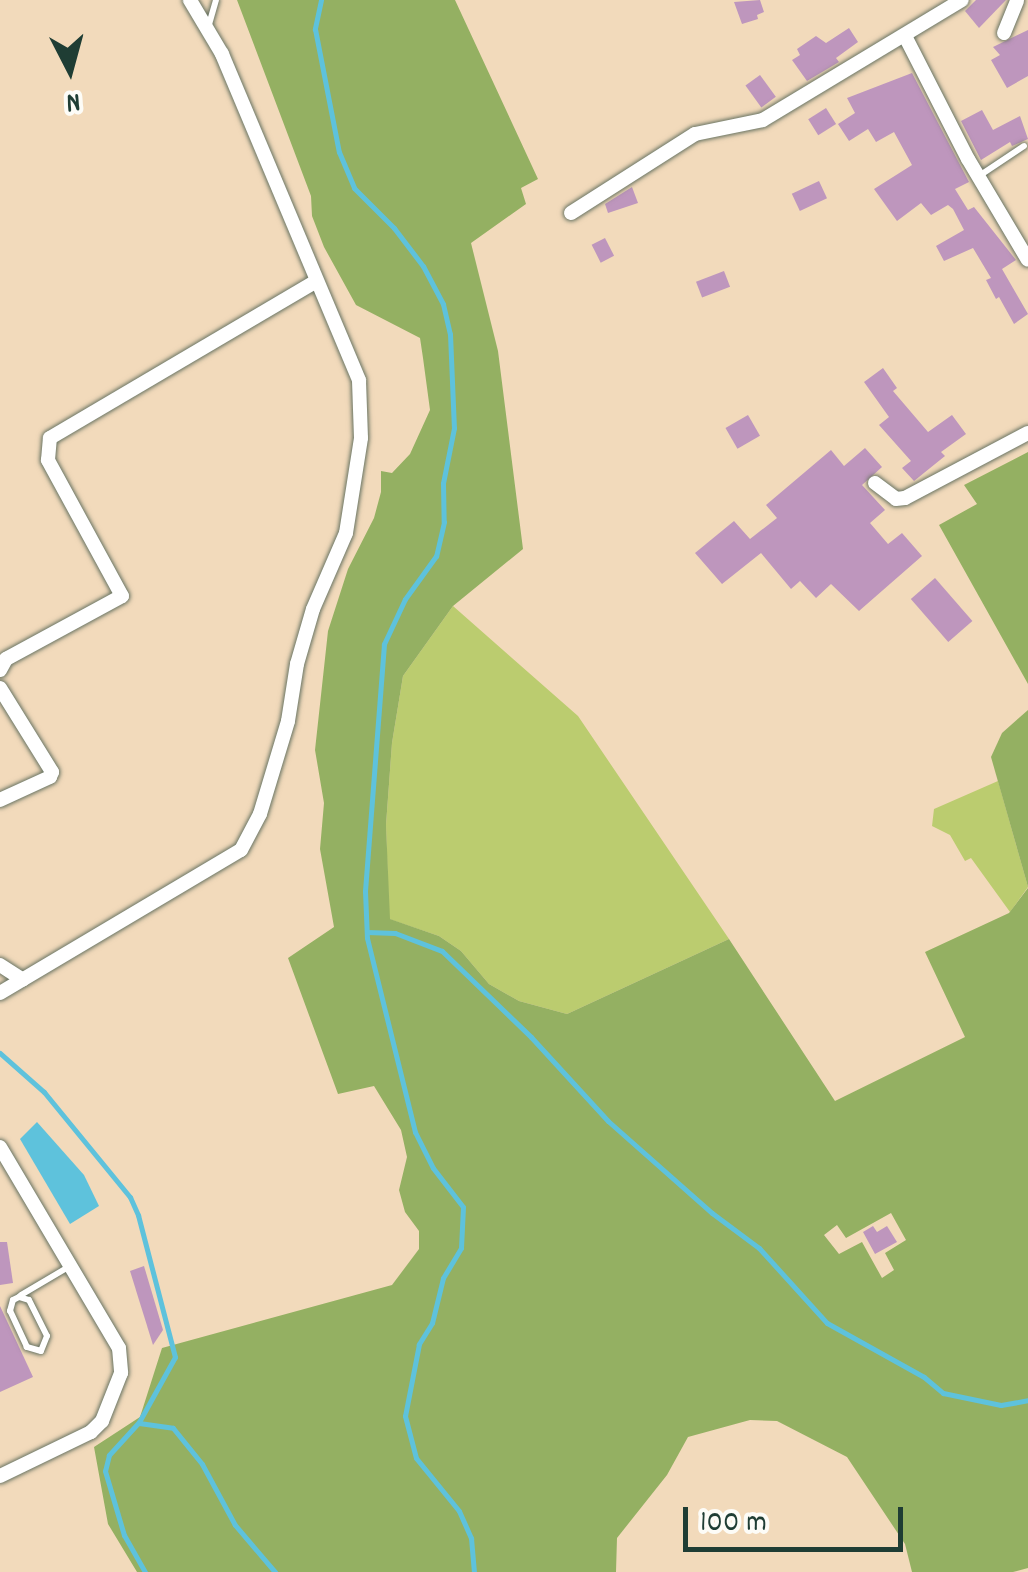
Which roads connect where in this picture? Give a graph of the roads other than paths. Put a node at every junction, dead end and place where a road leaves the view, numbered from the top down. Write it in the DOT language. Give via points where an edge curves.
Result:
graph roads {
  1 [pos="190,0"];
  2 [pos="216,0"];
  3 [pos="962,0"];
  4 [pos="1017,0"];
  5 [pos="208,29"];
  6 [pos="1004,34"];
  7 [pos="906,38"];
  8 [pos="1024,146"];
  9 [pos="978,176"];
  10 [pos="572,213"];
  11 [pos="1028,260"];
  12 [pos="315,282"];
  13 [pos="1028,433"];
  14 [pos="875,483"];
  15 [pos="0,670"];
  16 [pos="0,688"];
  17 [pos="0,800"];
  18 [pos="0,965"];
  19 [pos="22,980"];
  20 [pos="0,993"];
  21 [pos="0,1147"];
  22 [pos="71,1265"];
  23 [pos="31,1290"];
  24 [pos="16,1298"];
  25 [pos="31,1304"];
  26 [pos="0,1476"];
  1 -- 5 [label="street"];
  2 -- 5 [label="lane"];
  3 -- 7 [label="street"];
  4 -- 6 [label="street"];
  5 -- 12 [label="street"];
  7 -- 9 [label="street"];
  7 -- 10 [label="street" via="763,120 694,134"];
  8 -- 9 [label="lane"];
  9 -- 11 [label="street"];
  12 -- 15 [label="street" via="50,438 48,460 122,596 6,659"];
  12 -- 19 [label="street" via="359,380 362,438 346,533 302,644 288,722 252,835 241,850"];
  13 -- 14 [label="street" via="905,498"];
  16 -- 17 [label="street" via="52,772"];
  18 -- 19 [label="street"];
  19 -- 20 [label="street"];
  21 -- 22 [label="street"];
  22 -- 23 [label="lane"];
  22 -- 26 [label="street" via="118,1348 121,1372 102,1422 91,1432"];
  23 -- 24 [label="lane"];
  23 -- 25 [label="lane"];
  24 -- 25 [label="lane"];
  24 -- 25 [label="lane" via="10,1311 28,1347 38,1352 48,1339"];
}
